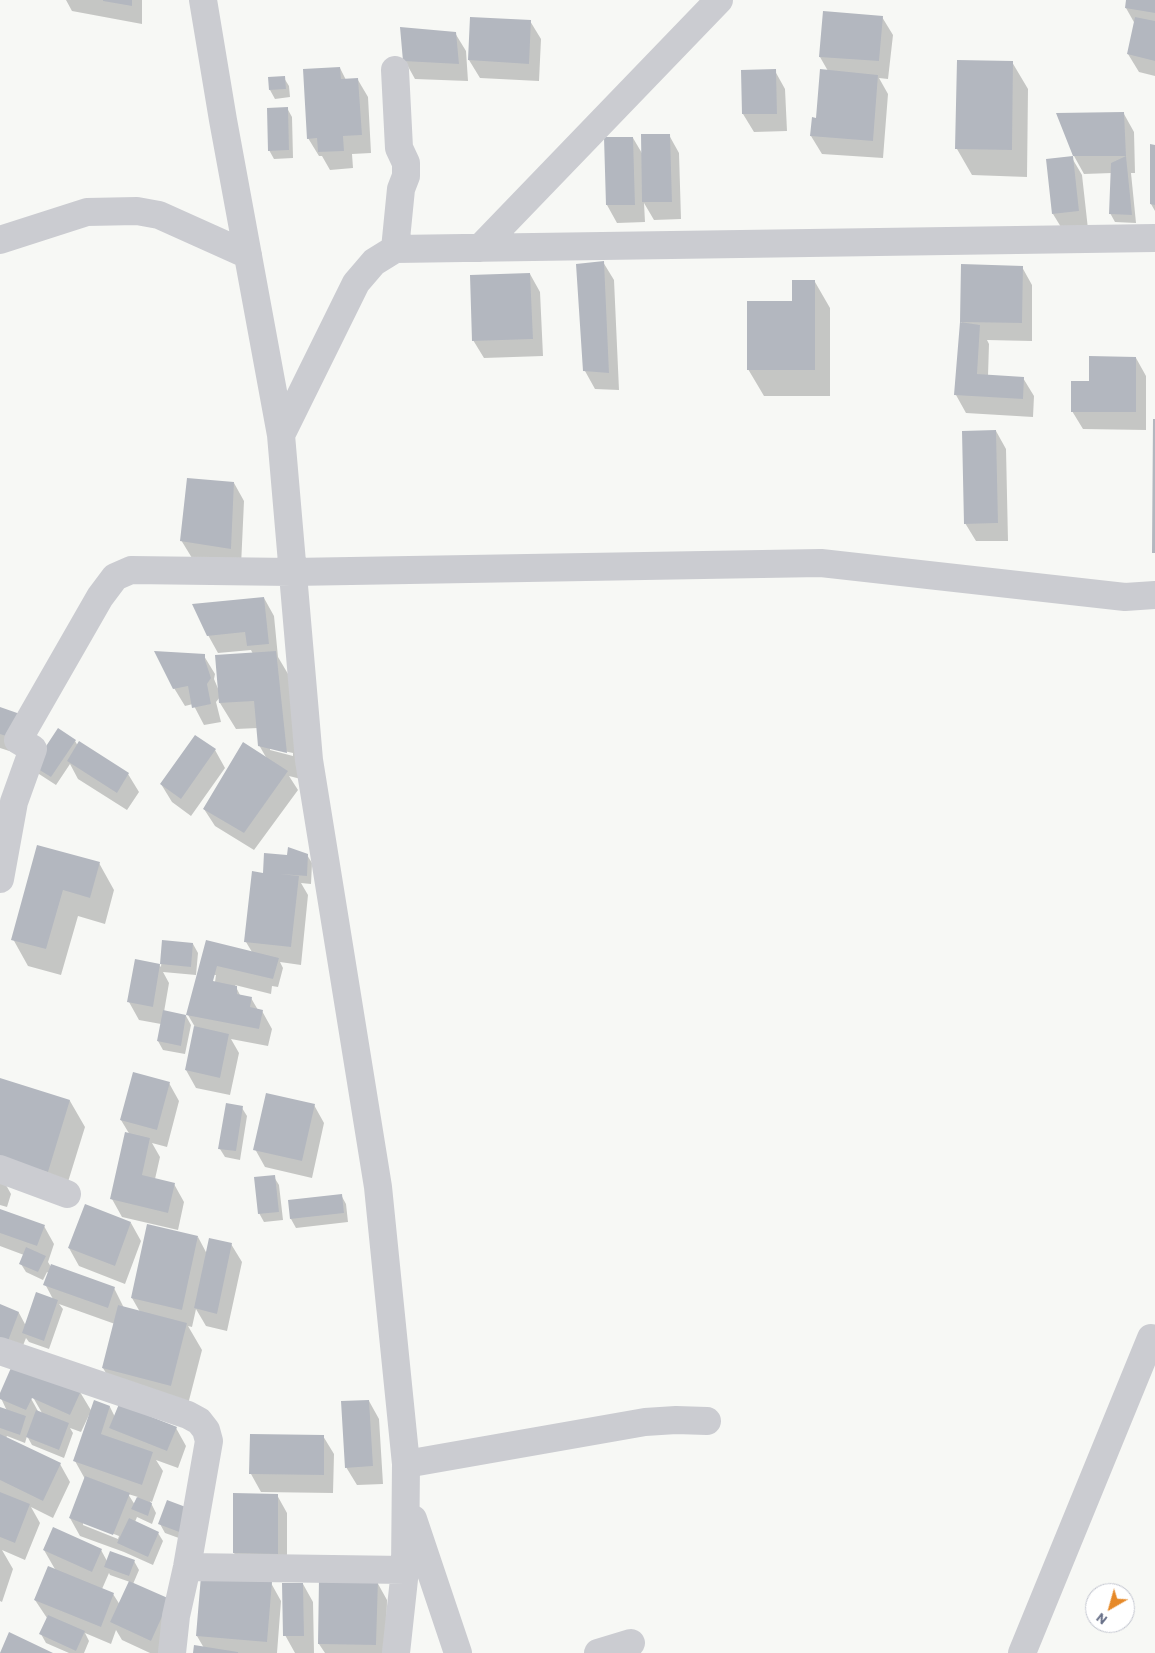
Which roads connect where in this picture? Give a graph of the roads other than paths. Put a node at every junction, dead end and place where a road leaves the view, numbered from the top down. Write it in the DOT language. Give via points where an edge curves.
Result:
graph roads {
  1 [pos="203,0"];
  2 [pos="720,0"];
  3 [pos="395,70"];
  4 [pos="1155,238"];
  5 [pos="0,240"];
  6 [pos="480,248"];
  7 [pos="395,249"];
  8 [pos="248,255"];
  9 [pos="281,435"];
  10 [pos="292,572"];
  11 [pos="1155,595"];
  12 [pos="0,878"];
  13 [pos="0,1169"];
  14 [pos="67,1194"];
  15 [pos="1151,1338"];
  16 [pos="0,1351"];
  17 [pos="707,1421"];
  18 [pos="406,1464"];
  19 [pos="407,1502"];
  20 [pos="187,1567"];
  21 [pos="405,1570"];
  22 [pos="631,1643"];
  23 [pos="172,1653"];
  24 [pos="396,1653"];
  25 [pos="458,1653"];
  26 [pos="598,1653"];
  27 [pos="1022,1653"];
  1 -- 8 [label="street"];
  2 -- 6 [label="street"];
  3 -- 7 [label="street" via="400,148 406,163"];
  4 -- 6 [label="street"];
  5 -- 8 [label="street" via="87,212 137,211 159,215"];
  6 -- 7 [label="street"];
  7 -- 9 [label="street" via="374,262 356,283"];
  8 -- 9 [label="street"];
  9 -- 10 [label="street"];
  10 -- 11 [label="street" via="821,562 1125,597"];
  10 -- 12 [label="street" via="131,570 115,577 100,597 18,740 33,749 14,802"];
  10 -- 18 [label="street" via="309,760 378,1187"];
  13 -- 14 [label="street"];
  15 -- 27 [label="street"];
  16 -- 20 [label="street" via="199,1421 206,1430 208,1441"];
  17 -- 18 [label="street" via="645,1422"];
  18 -- 19 [label="street"];
  19 -- 21 [label="street"];
  19 -- 25 [label="street"];
  20 -- 21 [label="street"];
  20 -- 23 [label="street"];
  21 -- 24 [label="street"];
  22 -- 26 [label="street"];
}
